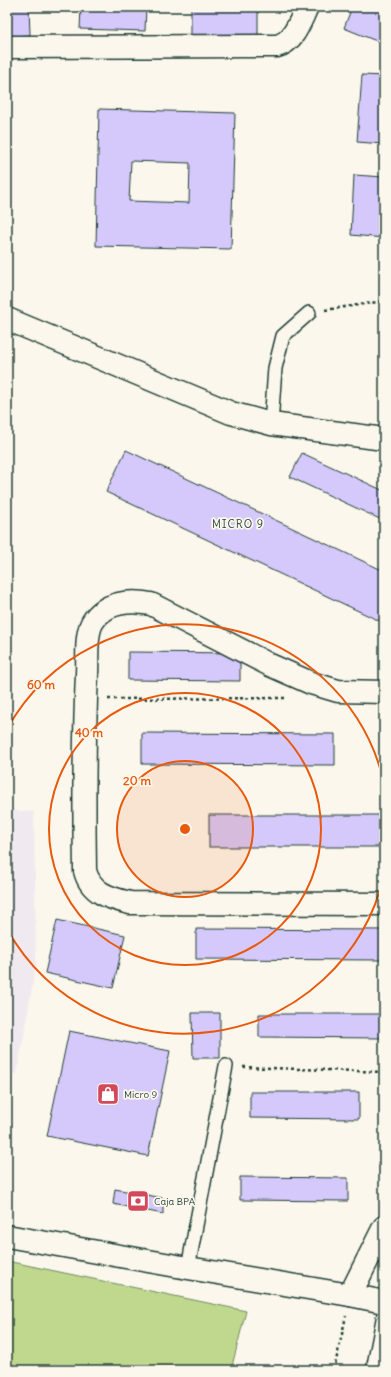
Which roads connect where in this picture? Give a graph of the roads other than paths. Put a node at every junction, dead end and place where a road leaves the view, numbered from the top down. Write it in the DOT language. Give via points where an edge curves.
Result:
graph roads {
  1 [pos="308,7"];
  2 [pos="7,47"];
  3 [pos="309,313"];
  4 [pos="7,319"];
  5 [pos="271,424"];
  6 [pos="384,439"];
  7 [pos="384,692"];
  8 [pos="384,904"];
  9 [pos="226,1066"];
  10 [pos="384,1227"];
  11 [pos="7,1236"];
  12 [pos="188,1268"];
  13 [pos="350,1294"];
  14 [pos="384,1302"];
  15 [pos="384,1314"];
  16 [pos="373,1370"];
  1 -- 2 [label="street" via="291,37 277,46"];
  3 -- 5 [label="lane" via="283,336 275,368"];
  4 -- 5 [label="street" via="231,413"];
  5 -- 6 [label="street"];
  7 -- 8 [label="street" via="338,690 311,683 270,665 151,604 129,601 107,608 98,615 89,632 84,871 89,884 104,896 130,903"];
  9 -- 12 [label="lane"];
  10 -- 13 [label="street"];
  11 -- 12 [label="street"];
  12 -- 13 [label="street"];
  13 -- 14 [label="street"];
  15 -- 16 [label="lane"];
}
